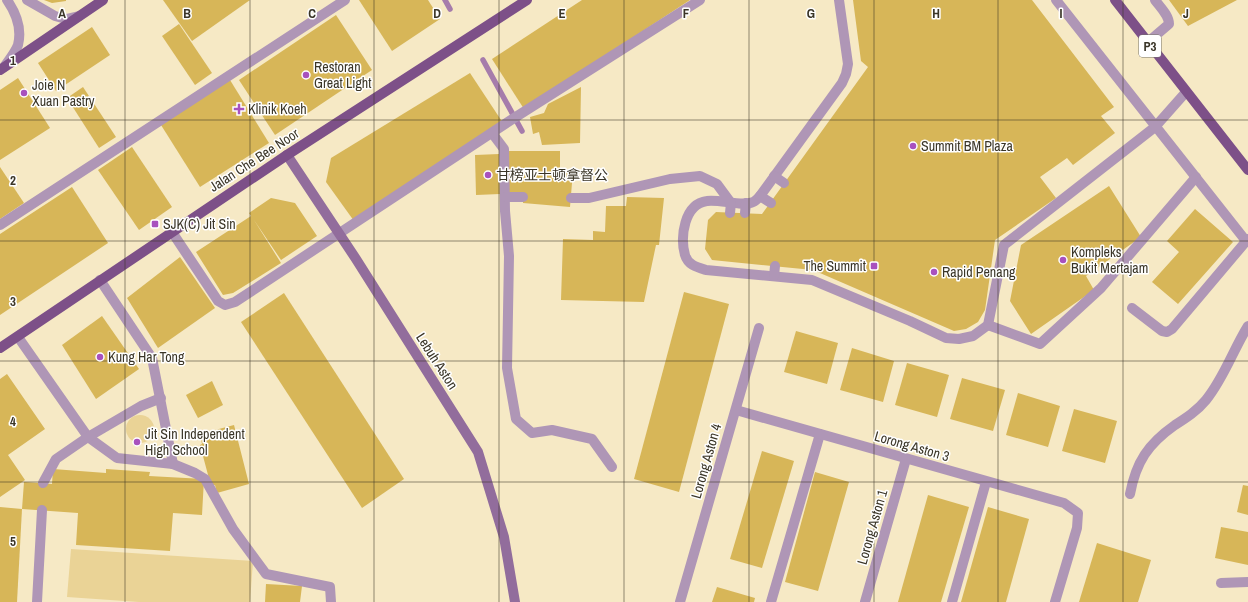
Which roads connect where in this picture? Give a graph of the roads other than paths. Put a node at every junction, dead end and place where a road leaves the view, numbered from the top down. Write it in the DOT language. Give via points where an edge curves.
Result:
graph roads {
  1 [pos="7,0"];
  2 [pos="27,0"];
  3 [pos="103,0"];
  4 [pos="345,0"];
  5 [pos="527,0"];
  6 [pos="700,0"];
  7 [pos="839,0"];
  8 [pos="1056,0"];
  9 [pos="1115,0"];
  10 [pos="1154,0"];
  11 [pos="79,16"];
  12 [pos="1148,42"];
  13 [pos="2,68"];
  14 [pos="1186,92"];
  15 [pos="1155,127"];
  16 [pos="492,133"];
  17 [pos="287,155"];
  18 [pos="1247,166"];
  19 [pos="774,176"];
  20 [pos="1196,177"];
  21 [pos="784,183"];
  22 [pos="760,196"];
  23 [pos="505,197"];
  24 [pos="523,198"];
  25 [pos="570,198"];
  26 [pos="731,202"];
  27 [pos="746,203"];
  28 [pos="771,203"];
  29 [pos="730,213"];
  30 [pos="745,213"];
  31 [pos="0,225"];
  32 [pos="172,232"];
  33 [pos="339,234"];
  34 [pos="1247,240"];
  35 [pos="726,261"];
  36 [pos="741,262"];
  37 [pos="775,266"];
  38 [pos="725,272"];
  39 [pos="740,273"];
  40 [pos="774,276"];
  41 [pos="100,280"];
  42 [pos="1132,308"];
  43 [pos="988,326"];
  44 [pos="1248,326"];
  45 [pos="760,328"];
  46 [pos="18,336"];
  47 [pos="0,348"];
  48 [pos="161,398"];
  49 [pos="736,410"];
  50 [pos="820,434"];
  51 [pos="88,438"];
  52 [pos="906,459"];
  53 [pos="173,464"];
  54 [pos="612,467"];
  55 [pos="986,482"];
  56 [pos="43,483"];
  57 [pos="1130,494"];
  58 [pos="42,510"];
  59 [pos="1248,582"];
  60 [pos="1222,583"];
  61 [pos="37,602"];
  62 [pos="331,602"];
  63 [pos="515,602"];
  64 [pos="680,602"];
  65 [pos="771,602"];
  66 [pos="865,602"];
  67 [pos="952,602"];
  68 [pos="1055,602"];
  1 -- 13 [label="street" via="18,20 19,33 18,46"];
  2 -- 11 [label="street" via="55,16 66,19"];
  3 -- 11 [label="main road"];
  4 -- 31 [label="street"];
  5 -- 17 [label="main road, Jalan Che Bee Noor"];
  6 -- 16 [label="street"];
  7 -- 19 [label="street" via="848,64 846,74"];
  8 -- 15 [label="street"];
  9 -- 12 [label="main road, P3"];
  10 -- 12 [label="street" via="1169,21"];
  11 -- 13 [label="main road"];
  12 -- 14 [label="main road, P3"];
  14 -- 15 [label="street"];
  14 -- 18 [label="main road, P3"];
  15 -- 20 [label="street"];
  15 -- 43 [label="street" via="1004,244"];
  16 -- 23 [label="street" via="504,149"];
  16 -- 33 [label="street"];
  17 -- 32 [label="main road, Jalan Che Bee Noor"];
  17 -- 33 [label="street, Lebuh Aston"];
  19 -- 21 [label="street"];
  19 -- 22 [label="street"];
  20 -- 34 [label="street"];
  20 -- 43 [label="street" via="1101,288 1040,344"];
  22 -- 27 [label="street" via="754,202"];
  22 -- 28 [label="street"];
  23 -- 24 [label="street"];
  23 -- 54 [label="street" via="509,256 507,368 516,419 532,433 552,430 592,439"];
  25 -- 26 [label="street" via="589,198 670,179 700,176 717,184"];
  26 -- 27 [label="street"];
  26 -- 29 [label="street"];
  26 -- 38 [label="street" via="706,201 697,205 688,214 684,225 686,260 694,267"];
  27 -- 30 [label="street"];
  32 -- 33 [label="street" via="218,301 225,305 235,302"];
  32 -- 41 [label="main road, Jalan Che Bee Noor"];
  33 -- 63 [label="street, Lebuh Aston" via="478,452 504,537"];
  34 -- 42 [label="street" via="1167,332 1162,331"];
  35 -- 38 [label="street"];
  36 -- 39 [label="street"];
  37 -- 40 [label="street"];
  38 -- 39 [label="street"];
  39 -- 40 [label="street"];
  40 -- 43 [label="street" via="812,280 946,338 974,336"];
  41 -- 46 [label="main road, Jalan Che Bee Noor"];
  41 -- 48 [label="street" via="152,358"];
  44 -- 57 [label="street" via="1222,377 1204,402 1162,435 1144,455 1133,478"];
  45 -- 49 [label="street, Lorong Aston 4"];
  46 -- 47 [label="main road, Jalan Che Bee Noor"];
  46 -- 51 [label="street"];
  48 -- 51 [label="street" via="141,406"];
  48 -- 53 [label="street"];
  49 -- 50 [label="street, Lorong Aston 3"];
  49 -- 64 [label="street, Lorong Aston 4"];
  50 -- 52 [label="street, Lorong Aston 3"];
  50 -- 65 [label="street"];
  51 -- 53 [label="street" via="117,458"];
  51 -- 56 [label="street" via="56,459"];
  52 -- 55 [label="street, Lorong Aston 3"];
  52 -- 66 [label="street, Lorong Aston 1"];
  53 -- 62 [label="street" via="205,479 233,529 266,574 330,587"];
  55 -- 67 [label="street"];
  55 -- 68 [label="street, Lorong Aston 3" via="1064,503 1078,513 1078,528"];
  58 -- 61 [label="street"];
  59 -- 60 [label="street"];
}
